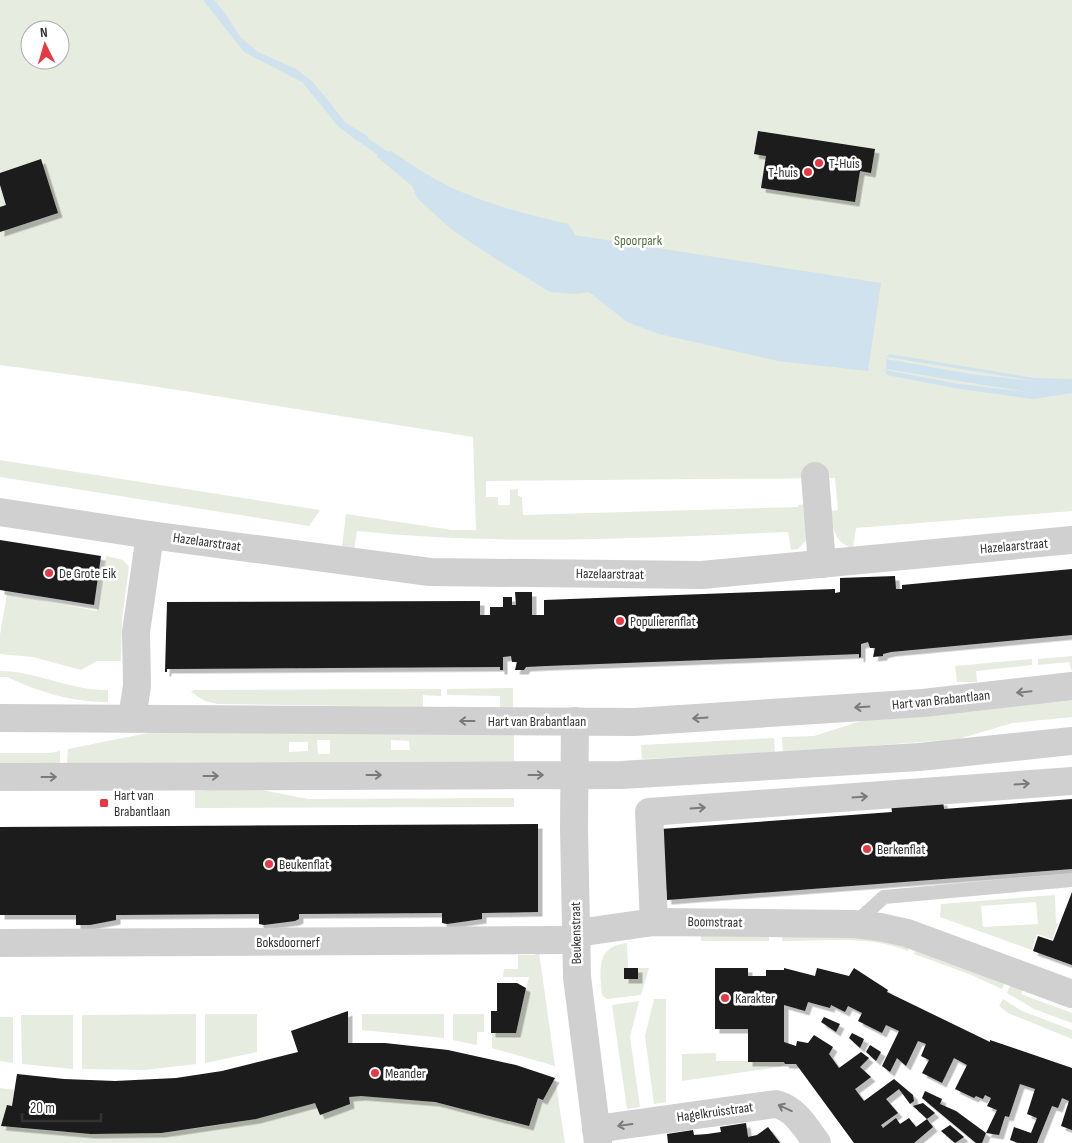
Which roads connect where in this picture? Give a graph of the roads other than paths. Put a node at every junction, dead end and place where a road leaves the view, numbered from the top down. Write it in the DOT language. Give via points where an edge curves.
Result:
graph roads {
  1 [pos="815,476"];
  2 [pos="0,512"];
  3 [pos="150,535"];
  4 [pos="1072,540"];
  5 [pos="822,564"];
  6 [pos="1072,686"];
  7 [pos="0,718"];
  8 [pos="132,718"];
  9 [pos="575,721"];
  10 [pos="1072,741"];
  11 [pos="574,775"];
  12 [pos="0,777"];
  13 [pos="1072,780"];
  14 [pos="1072,880"];
  15 [pos="654,922"];
  16 [pos="854,924"];
  17 [pos="577,937"];
  18 [pos="0,943"];
  19 [pos="1072,994"];
  20 [pos="597,1136"];
  21 [pos="817,1143"];
  1 -- 5 [label="street"];
  2 -- 3 [label="street, Hazelaarstraat"];
  3 -- 5 [label="street, Hazelaarstraat" via="430,572 702,574"];
  3 -- 8 [label="street" via="136,632 137,686"];
  4 -- 5 [label="street, Hazelaarstraat"];
  6 -- 9 [label="street, Hart van Brabantlaan, one-way" via="923,703 634,722"];
  7 -- 8 [label="street, Hart van Brabantlaan"];
  9 -- 8 [label="street, Hart van Brabantlaan, one-way"];
  9 -- 11 [label="street, Beukenstraat"];
  10 -- 11 [label="street" via="919,757"];
  12 -- 11 [label="street, one-way"];
  11 -- 17 [label="street, Beukenstraat"];
  15 -- 13 [label="street, one-way" via="649,812"];
  14 -- 16 [label="lane" via="884,897"];
  15 -- 16 [label="street, Boomstraat"];
  15 -- 17 [label="street, Boomstraat"];
  16 -- 19 [label="street, Boomstraat" via="907,933"];
  17 -- 18 [label="street, Boksdoornerf"];
  17 -- 20 [label="street, Beukenstraat" via="577,977"];
  21 -- 20 [label="street, Hagelkruisstraat, one-way" via="795,1113 787,1106 776,1104"];
}
